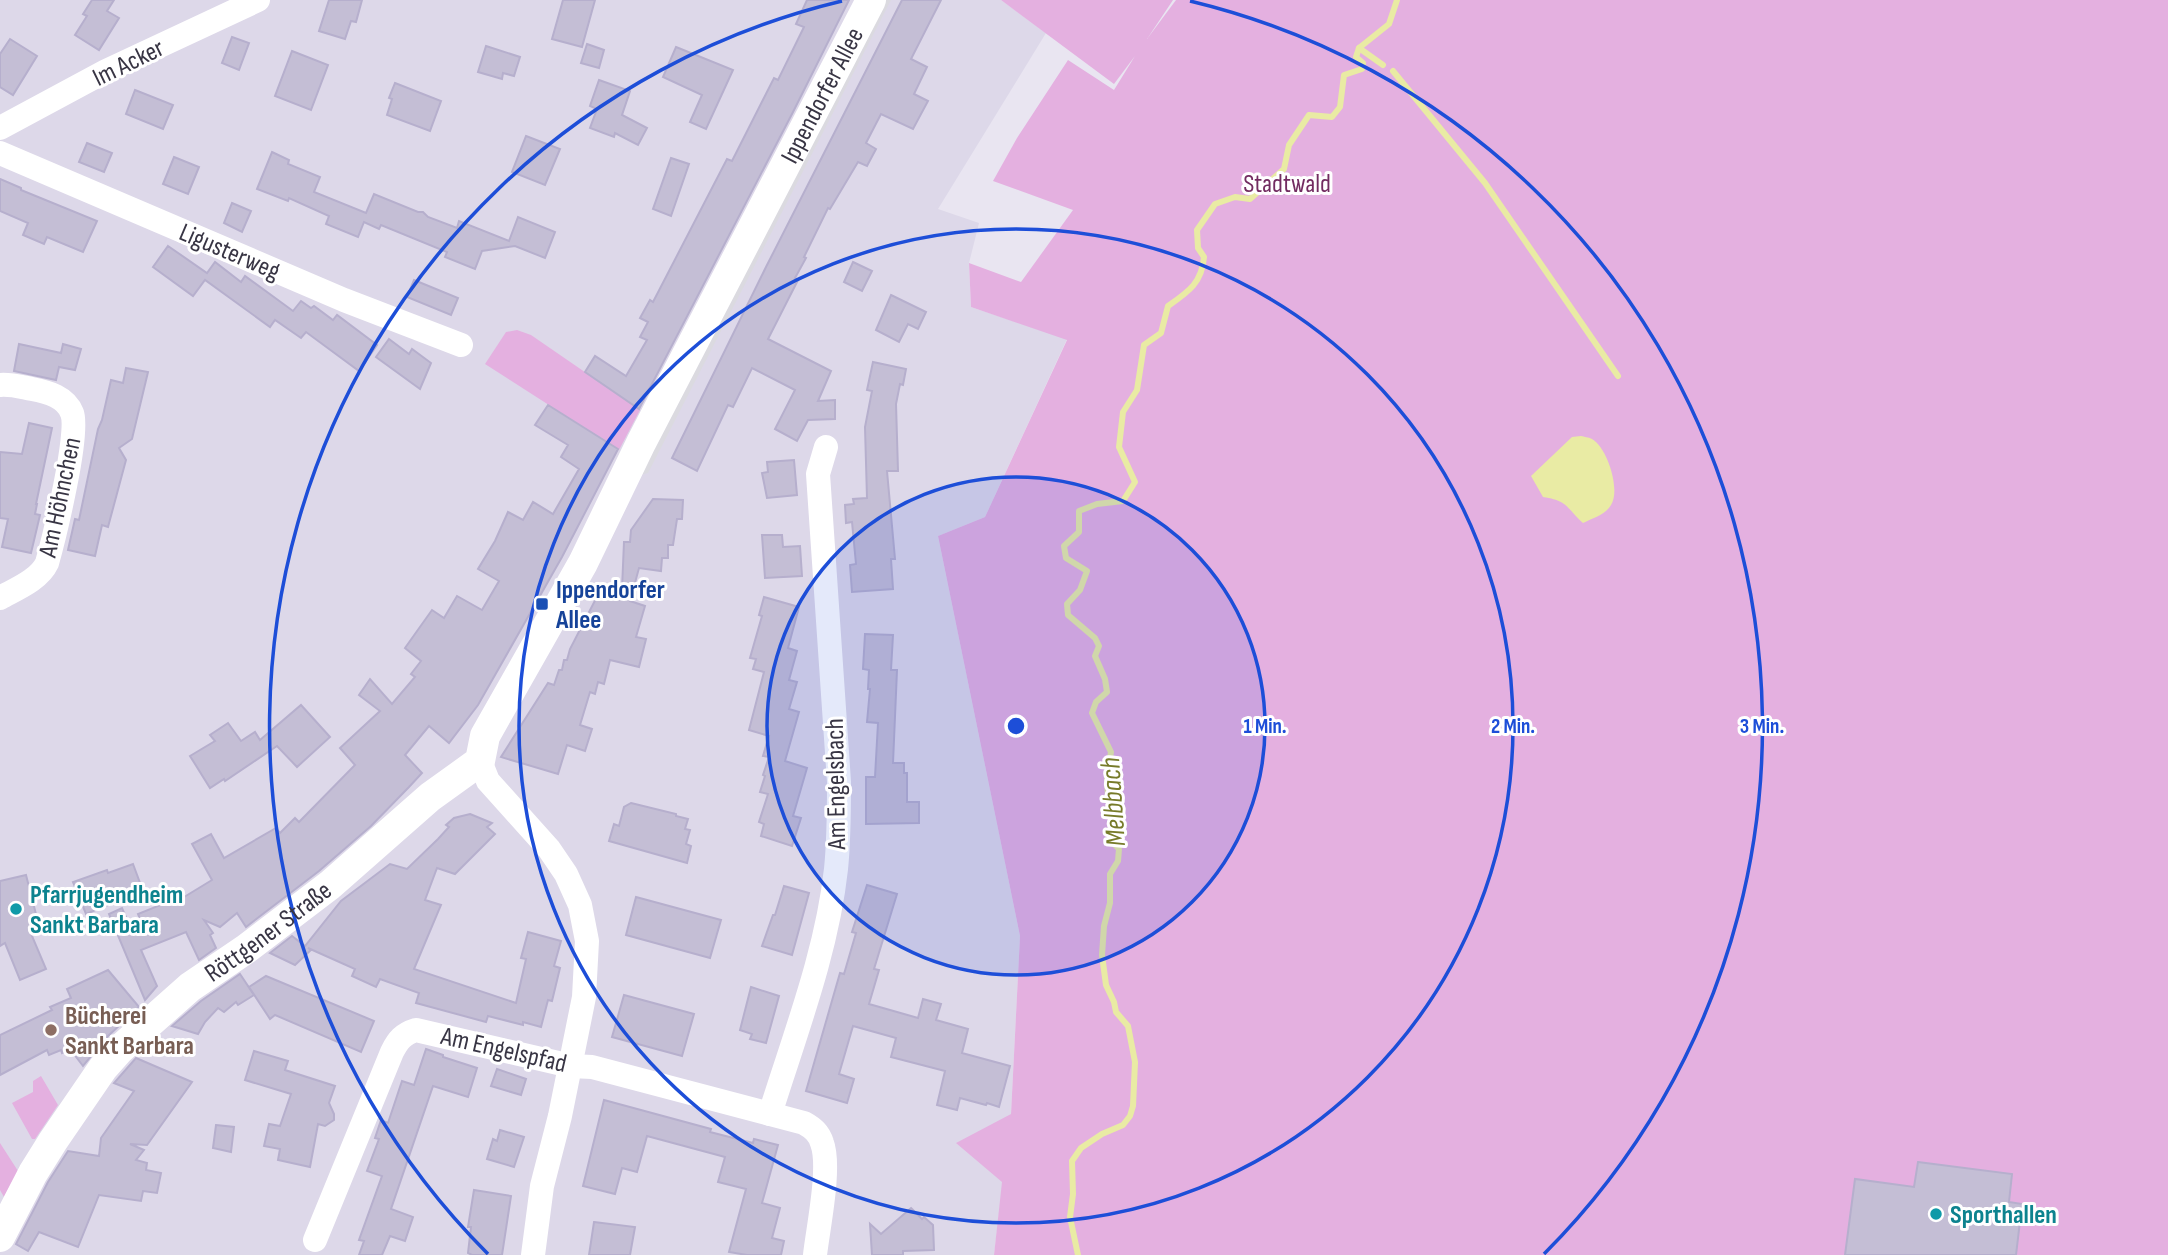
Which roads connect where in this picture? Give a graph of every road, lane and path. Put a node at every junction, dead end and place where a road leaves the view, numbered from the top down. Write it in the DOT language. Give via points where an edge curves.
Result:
graph roads {
  1 [pos="258,0"];
  2 [pos="871,0"];
  3 [pos="0,128"];
  4 [pos="0,153"];
  5 [pos="461,345"];
  6 [pos="0,386"];
  7 [pos="826,447"];
  8 [pos="0,598"];
  9 [pos="480,761"];
  10 [pos="570,1066"];
  11 [pos="770,1114"];
  12 [pos="0,1237"];
  13 [pos="315,1240"];
  14 [pos="533,1255"];
  15 [pos="815,1255"];
  1 -- 3 [label="street, Im Acker" via="106,71"];
  2 -- 9 [label="street, Ippendorfer Allee" via="583,563 485,736"];
  4 -- 5 [label="street, Ligusterweg"];
  6 -- 8 [label="street, Am Höhnchen" via="60,398 75,421 47,562 36,576"];
  7 -- 11 [label="street, Am Engelsbach" via="818,474 839,830 823,935"];
  9 -- 10 [label="street" via="488,781 558,860 580,905 587,960"];
  9 -- 12 [label="street, Röttgener Straße" via="430,797 361,859 190,988 118,1050 53,1141"];
  10 -- 11 [label="street, Am Engelspfad" via="592,1067"];
  10 -- 13 [label="street, Am Engelspfad" via="429,1032 407,1033 391,1052"];
  10 -- 14 [label="street" via="542,1186"];
  11 -- 15 [label="street, Am Engelspfad" via="814,1129 824,1150"];
}
